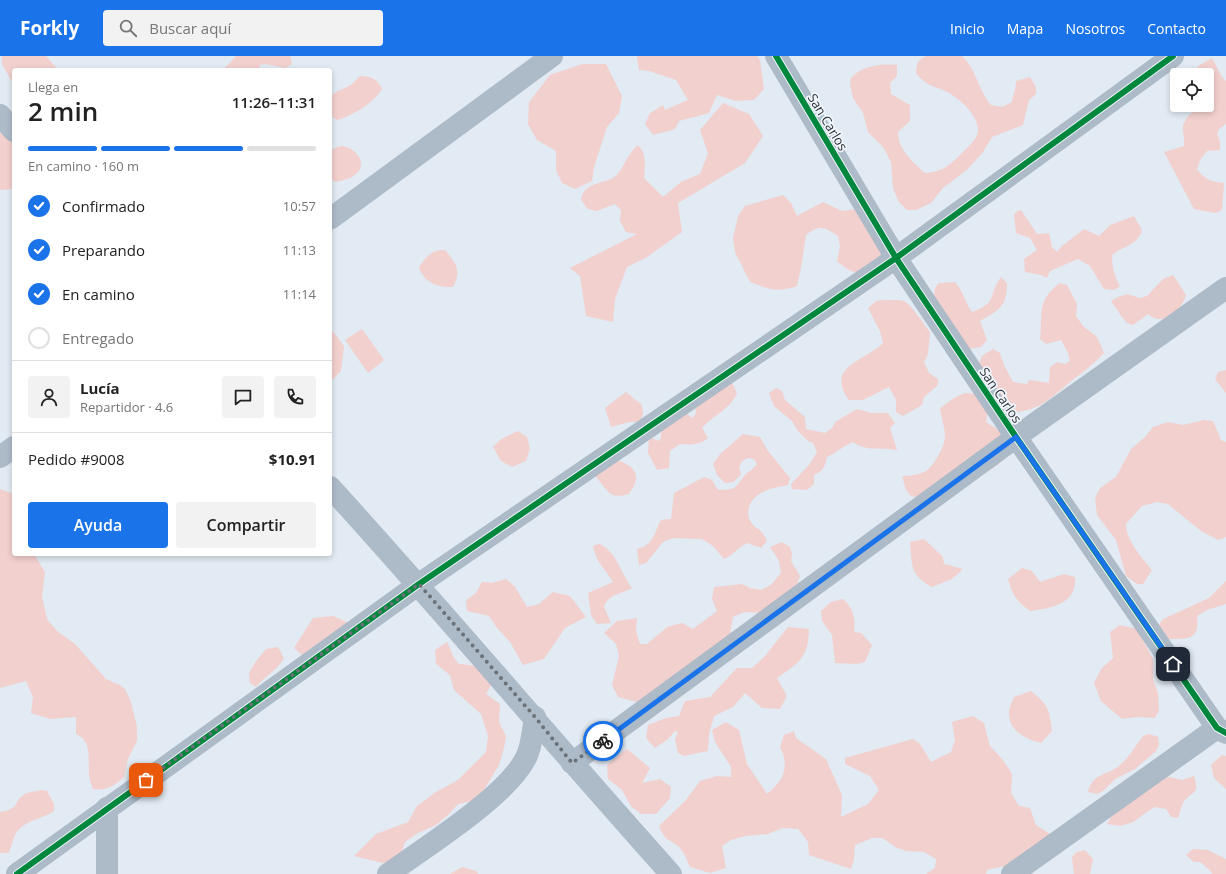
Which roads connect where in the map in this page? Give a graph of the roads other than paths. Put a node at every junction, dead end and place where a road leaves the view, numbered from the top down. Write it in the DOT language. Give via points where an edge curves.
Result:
graph roads {
  1 [pos="552,56"];
  2 [pos="776,56"];
  3 [pos="1173,56"];
  4 [pos="0,115"];
  5 [pos="12,129"];
  6 [pos="332,218"];
  7 [pos="896,258"];
  8 [pos="1226,288"];
  9 [pos="1016,437"];
  10 [pos="12,448"];
  11 [pos="0,457"];
  12 [pos="332,489"];
  13 [pos="419,584"];
  14 [pos="535,717"];
  15 [pos="1221,730"];
  16 [pos="572,763"];
  17 [pos="107,808"];
  18 [pos="17,874"];
  19 [pos="107,874"];
  20 [pos="388,874"];
  21 [pos="671,874"];
  22 [pos="1012,874"];
  1 -- 6 [label="street"];
  2 -- 7 [label="street, San Carlos"];
  3 -- 7 [label="street"];
  4 -- 5 [label="street"];
  7 -- 9 [label="street, San Carlos"];
  7 -- 13 [label="street"];
  8 -- 9 [label="street"];
  9 -- 15 [label="street, San Carlos"];
  9 -- 16 [label="street"];
  10 -- 11 [label="street"];
  12 -- 13 [label="street"];
  13 -- 14 [label="street"];
  13 -- 17 [label="street"];
  14 -- 16 [label="street"];
  14 -- 20 [label="street" via="528,754 512,778 485,804"];
  15 -- 22 [label="street"];
  16 -- 21 [label="street"];
  17 -- 18 [label="street"];
  17 -- 19 [label="street"];
}
